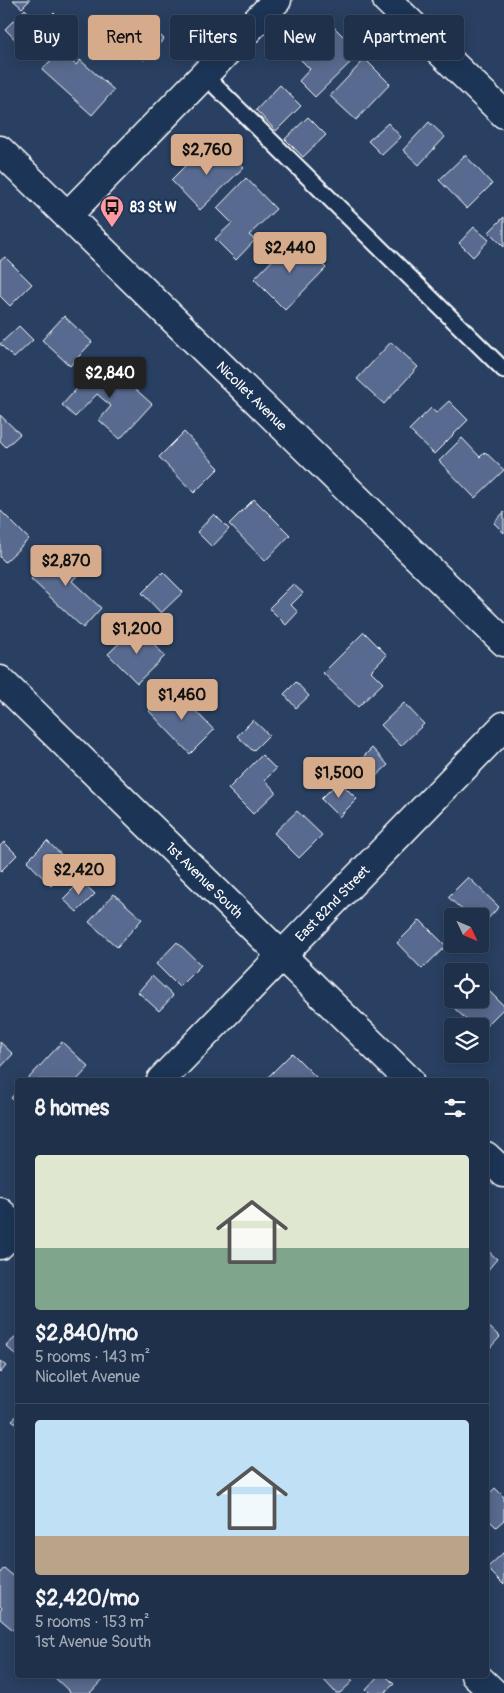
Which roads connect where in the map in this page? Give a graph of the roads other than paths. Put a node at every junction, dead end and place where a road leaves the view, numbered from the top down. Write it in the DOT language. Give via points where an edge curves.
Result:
graph roads {
  1 [pos="277,0"];
  2 [pos="387,0"];
  3 [pos="204,76"];
  4 [pos="504,114"];
  5 [pos="3,159"];
  6 [pos="68,215"];
  7 [pos="504,370"];
  8 [pos="504,642"];
  9 [pos="0,680"];
  10 [pos="504,726"];
  11 [pos="282,956"];
  12 [pos="163,1078"];
  13 [pos="407,1078"];
  14 [pos="489,1159"];
  15 [pos="504,1173"];
  16 [pos="478,1678"];
  17 [pos="494,1693"];
  1 -- 3 [label="street"];
  2 -- 4 [label="street"];
  3 -- 6 [label="street"];
  3 -- 7 [label="lane"];
  5 -- 6 [label="street, Nicollet Avenue"];
  6 -- 8 [label="street, Nicollet Avenue"];
  9 -- 11 [label="street, 1st Avenue South"];
  10 -- 11 [label="street, East 82nd Street"];
  11 -- 12 [label="street, East 82nd Street"];
  11 -- 13 [label="street, 1st Avenue South"];
  14 -- 15 [label="street"];
  16 -- 17 [label="street"];
}
